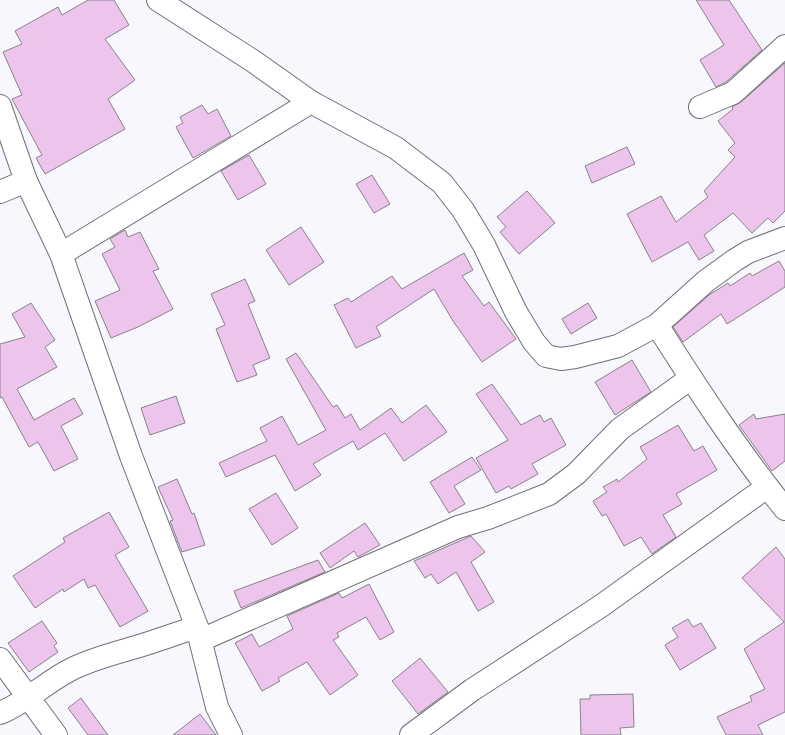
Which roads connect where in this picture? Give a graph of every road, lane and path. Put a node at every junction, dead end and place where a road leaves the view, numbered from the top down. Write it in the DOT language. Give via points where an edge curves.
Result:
graph roads {
  1 [pos="158,0"];
  2 [pos="785,46"];
  3 [pos="311,102"];
  4 [pos="0,106"];
  5 [pos="700,107"];
  6 [pos="26,181"];
  7 [pos="0,192"];
  8 [pos="785,238"];
  9 [pos="61,254"];
  10 [pos="657,325"];
  11 [pos="691,378"];
  12 [pos="767,487"];
  13 [pos="785,509"];
  14 [pos="199,633"];
  15 [pos="0,659"];
  16 [pos="27,696"];
  17 [pos="0,713"];
  18 [pos="56,735"];
  19 [pos="231,735"];
  20 [pos="411,735"];
  1 -- 3 [label="street" via="253,60"];
  2 -- 5 [label="street" via="732,93"];
  3 -- 9 [label="street"];
  3 -- 10 [label="street" via="396,148 442,183 463,210 484,245 516,312 534,342 546,356 575,357 618,346"];
  4 -- 6 [label="street"];
  6 -- 7 [label="street"];
  6 -- 9 [label="street"];
  8 -- 10 [label="street" via="748,252 735,260 706,281"];
  9 -- 14 [label="street" via="131,456"];
  10 -- 11 [label="street"];
  11 -- 12 [label="street"];
  11 -- 14 [label="street" via="620,430 576,474 549,494 458,527"];
  12 -- 13 [label="street"];
  12 -- 20 [label="street" via="601,606 472,690"];
  14 -- 16 [label="street" via="101,656 70,670"];
  14 -- 19 [label="street" via="217,707"];
  15 -- 16 [label="street"];
  16 -- 17 [label="street" via="11,709"];
  16 -- 18 [label="street"];
}
